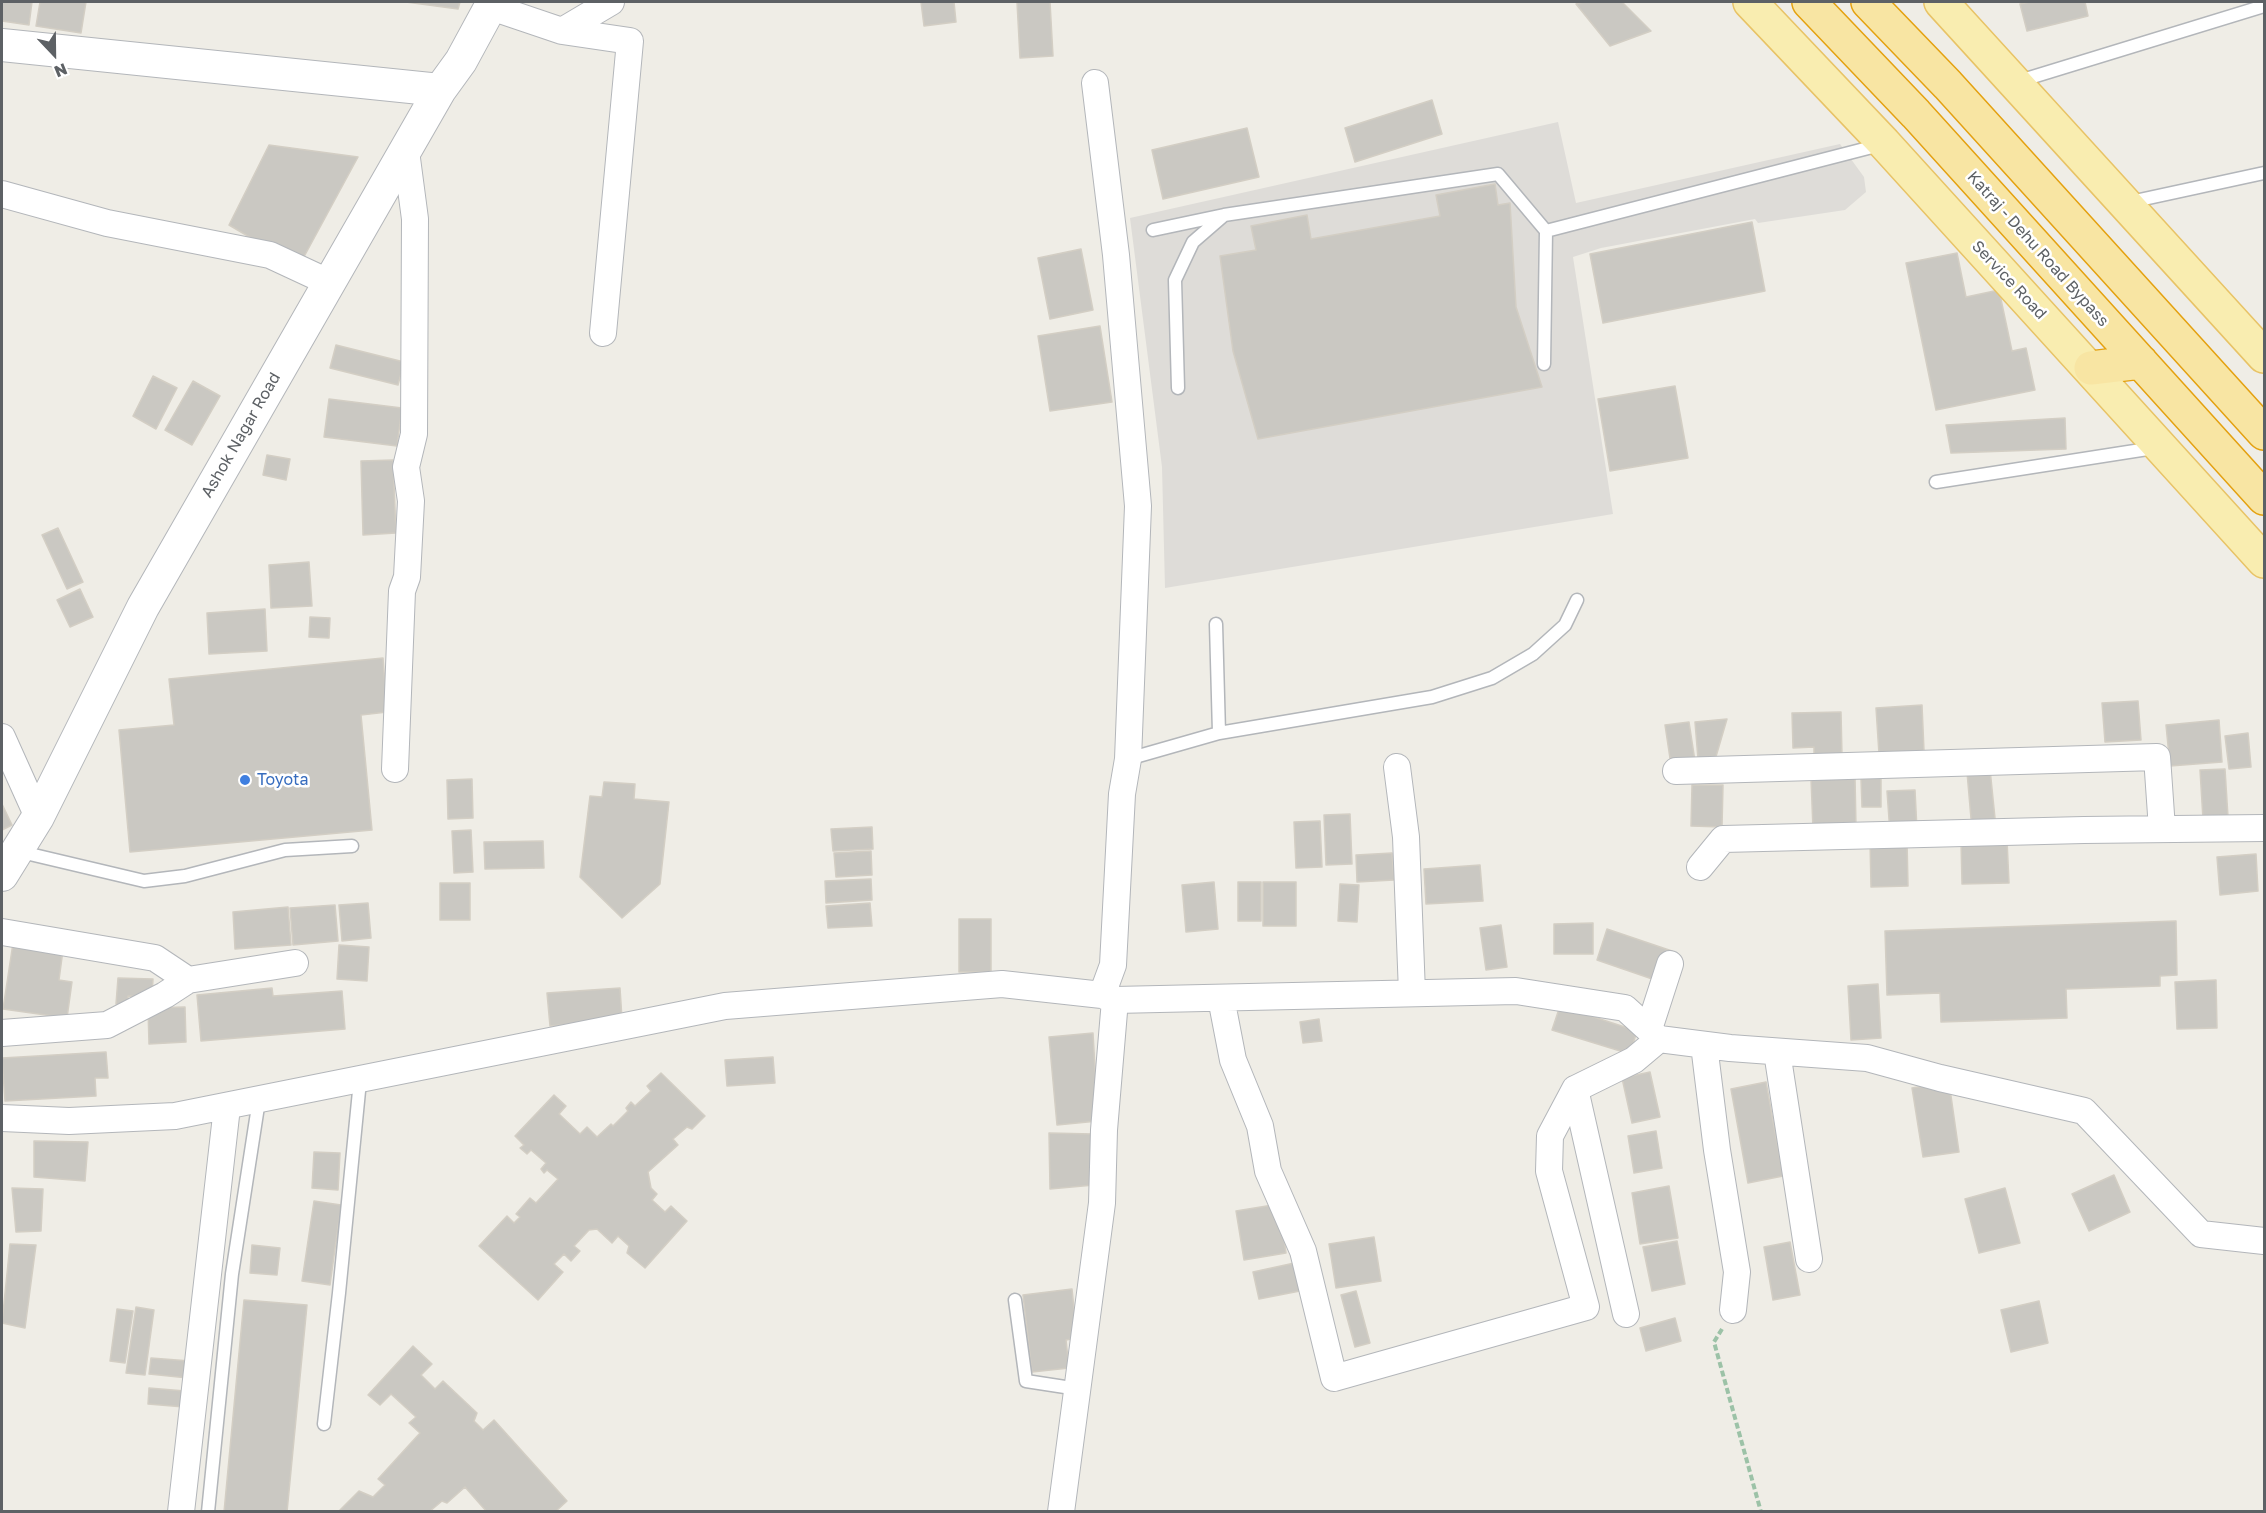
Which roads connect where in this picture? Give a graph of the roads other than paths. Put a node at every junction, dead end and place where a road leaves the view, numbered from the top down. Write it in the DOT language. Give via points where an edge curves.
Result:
graph roads {
  1 [pos="610,2"];
  2 [pos="1750,2"];
  3 [pos="1809,2"];
  4 [pos="1869,2"];
  5 [pos="1941,2"];
  6 [pos="492,4"];
  7 [pos="2265,6"];
  8 [pos="562,31"];
  9 [pos="2,45"];
  10 [pos="2016,82"];
  11 [pos="1095,83"];
  12 [pos="440,90"];
  13 [pos="1884,144"];
  14 [pos="406,151"];
  15 [pos="2265,173"];
  16 [pos="2,194"];
  17 [pos="2126,203"];
  18 [pos="1224,215"];
  19 [pos="1153,230"];
  20 [pos="1546,231"];
  21 [pos="328,282"];
  22 [pos="603,333"];
  23 [pos="2265,356"];
  24 [pos="2141,362"];
  25 [pos="1544,364"];
  26 [pos="2091,368"];
  27 [pos="1178,388"];
  28 [pos="2265,433"];
  29 [pos="2161,446"];
  30 [pos="1936,482"];
  31 [pos="2265,498"];
  32 [pos="2265,561"];
  33 [pos="1577,600"];
  34 [pos="1216,624"];
  35 [pos="1219,734"];
  36 [pos="2,737"];
  37 [pos="1128,759"];
  38 [pos="1397,767"];
  39 [pos="395,769"];
  40 [pos="1676,771"];
  41 [pos="38,817"];
  42 [pos="2265,828"];
  43 [pos="2162,829"];
  44 [pos="352,846"];
  45 [pos="9,863"];
  46 [pos="1700,867"];
  47 [pos="2,932"];
  48 [pos="295,963"];
  49 [pos="1670,964"];
  50 [pos="188,980"];
  51 [pos="1412,993"];
  52 [pos="1109,998"];
  53 [pos="1221,998"];
  54 [pos="2,1033"];
  55 [pos="1654,1034"];
  56 [pos="1704,1045"];
  57 [pos="1777,1052"];
  58 [pos="360,1081"];
  59 [pos="1575,1089"];
  60 [pos="259,1100"];
  61 [pos="227,1107"];
  62 [pos="2,1118"];
  63 [pos="2265,1241"];
  64 [pos="1809,1259"];
  65 [pos="1015,1300"];
  66 [pos="1733,1310"];
  67 [pos="1626,1314"];
  68 [pos="1078,1389"];
  69 [pos="324,1424"];
  70 [pos="181,1512"];
  71 [pos="208,1512"];
  72 [pos="1061,1512"];
  1 -- 8 [label="street"];
  2 -- 13 [label="main road, Service Road"];
  3 -- 24 [label="highway, Katraj - Dehu Road Bypass"];
  4 -- 28 [label="highway"];
  5 -- 10 [label="main road"];
  6 -- 8 [label="street"];
  6 -- 12 [label="street, Ashok Nagar Road"];
  7 -- 10 [label="lane"];
  8 -- 22 [label="street" via="630,41"];
  9 -- 12 [label="street"];
  10 -- 17 [label="main road"];
  11 -- 37 [label="street" via="1116,255 1138,506"];
  12 -- 14 [label="street, Ashok Nagar Road"];
  13 -- 20 [label="lane"];
  13 -- 26 [label="main road, Service Road"];
  14 -- 21 [label="street, Ashok Nagar Road"];
  14 -- 39 [label="street" via="415,219 414,434 406,467 411,501 408,577 402,591"];
  15 -- 17 [label="lane"];
  16 -- 21 [label="street" via="107,223 270,255"];
  17 -- 23 [label="main road"];
  18 -- 19 [label="lane"];
  18 -- 20 [label="lane" via="1498,174"];
  18 -- 27 [label="lane" via="1193,242 1175,280"];
  20 -- 25 [label="lane"];
  21 -- 41 [label="street, Ashok Nagar Road" via="143,607"];
  24 -- 26 [label="highway"];
  24 -- 31 [label="highway, Katraj - Dehu Road Bypass"];
  26 -- 29 [label="main road, Service Road"];
  29 -- 30 [label="lane"];
  29 -- 32 [label="main road, Service Road"];
  33 -- 35 [label="lane" via="1565,625 1533,654 1492,678 1432,697"];
  34 -- 35 [label="lane"];
  35 -- 37 [label="lane"];
  36 -- 41 [label="street"];
  37 -- 52 [label="street" via="1122,794"];
  38 -- 51 [label="street" via="1406,837"];
  40 -- 43 [label="street" via="2157,757"];
  41 -- 45 [label="street, Ashok Nagar Road"];
  42 -- 43 [label="street"];
  43 -- 46 [label="street" via="1723,839"];
  44 -- 45 [label="lane" via="285,850 185,876 144,881"];
  47 -- 50 [label="street" via="155,958"];
  48 -- 50 [label="street"];
  49 -- 55 [label="street"];
  50 -- 54 [label="street" via="107,1025"];
  51 -- 53 [label="street"];
  51 -- 55 [label="street" via="1516,991 1625,1008"];
  52 -- 53 [label="street"];
  52 -- 58 [label="street" via="1002,984 725,1006"];
  52 -- 68 [label="street" via="1102,1203"];
  53 -- 59 [label="street" via="1233,1060 1260,1126 1268,1171 1304,1251 1334,1378 1586,1307 1549,1171 1550,1136"];
  55 -- 56 [label="street"];
  55 -- 59 [label="street" via="1634,1060"];
  56 -- 57 [label="street"];
  56 -- 66 [label="street" via="1737,1272"];
  57 -- 63 [label="street" via="1867,1058 2084,1111 2201,1234"];
  57 -- 64 [label="street"];
  58 -- 60 [label="street"];
  58 -- 69 [label="lane"];
  59 -- 67 [label="street"];
  60 -- 61 [label="street"];
  60 -- 71 [label="lane" via="232,1274"];
  61 -- 62 [label="street" via="175,1116 69,1121"];
  61 -- 70 [label="street"];
  65 -- 68 [label="lane" via="1026,1381"];
  68 -- 72 [label="street"];
}
